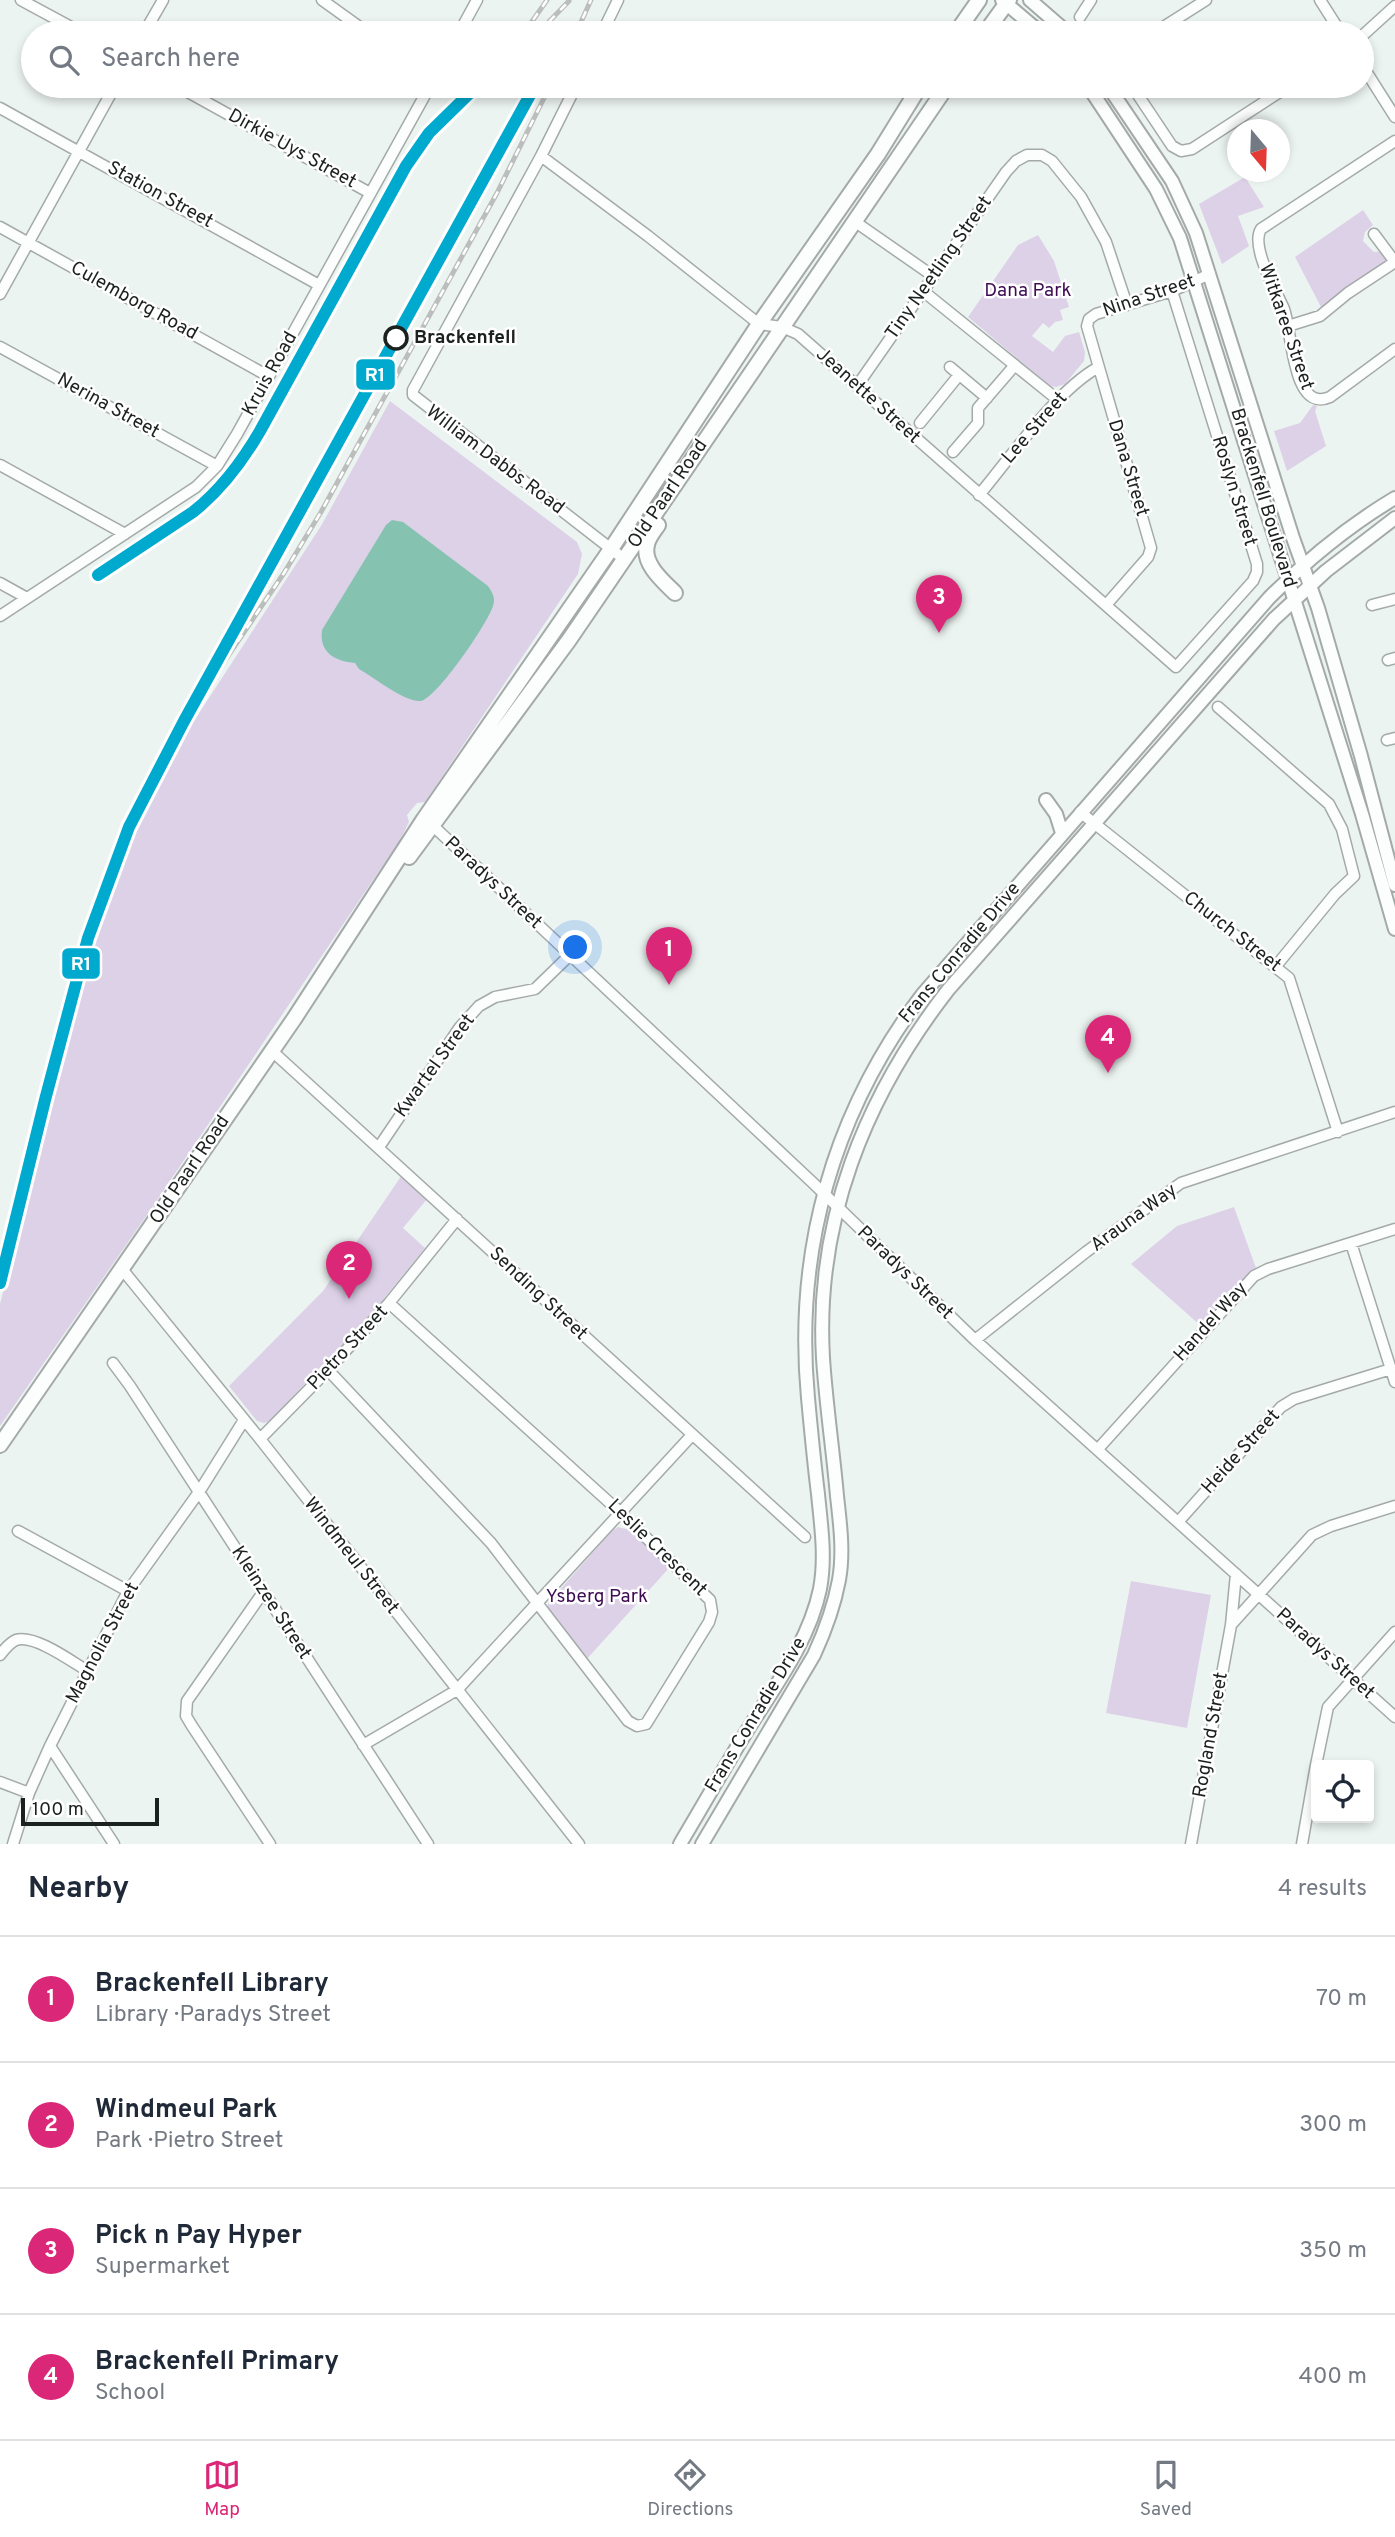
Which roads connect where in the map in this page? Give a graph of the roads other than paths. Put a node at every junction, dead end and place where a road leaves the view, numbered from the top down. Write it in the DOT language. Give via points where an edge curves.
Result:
graph roads {
  1 [pos="21,0"];
  2 [pos="163,0"];
  3 [pos="322,0"];
  4 [pos="477,0"];
  5 [pos="618,0"];
  6 [pos="979,0"];
  7 [pos="1030,0"];
  8 [pos="1091,0"];
  9 [pos="1206,0"];
  10 [pos="1320,0"];
  11 [pos="1005,1"];
  12 [pos="1395,6"];
  13 [pos="1080,16"];
  14 [pos="60,21"];
  15 [pos="151,21"];
  16 [pos="351,21"];
  17 [pos="466,21"];
  18 [pos="608,21"];
  19 [pos="964,21"];
  20 [pos="992,21"];
  21 [pos="1028,21"];
  22 [pos="1054,21"];
  23 [pos="1173,21"];
  24 [pos="1333,21"];
  25 [pos="1374,25"];
  26 [pos="1374,84"];
  27 [pos="108,98"];
  28 [pos="199,98"];
  29 [pos="423,98"];
  30 [pos="570,98"];
  31 [pos="913,98"];
  32 [pos="939,98"];
  33 [pos="1096,98"];
  34 [pos="1116,98"];
  35 [pos="1140,98"];
  36 [pos="1271,98"];
  37 [pos="0,108"];
  38 [pos="1395,117"];
  39 [pos="1395,141"];
  40 [pos="79,151"];
  41 [pos="541,156"];
  42 [pos="370,193"];
  43 [pos="854,221"];
  44 [pos="0,227"];
  45 [pos="1374,234"];
  46 [pos="29,243"];
  47 [pos="1395,262"];
  48 [pos="1210,274"];
  49 [pos="933,276"];
  50 [pos="1196,281"];
  51 [pos="319,285"];
  52 [pos="923,291"];
  53 [pos="1172,291"];
  54 [pos="0,294"];
  55 [pos="1127,305"];
  56 [pos="1089,319"];
  57 [pos="760,324"];
  58 [pos="1289,326"];
  59 [pos="782,327"];
  60 [pos="0,346"];
  61 [pos="1395,349"];
  62 [pos="1015,365"];
  63 [pos="950,367"];
  64 [pos="1097,368"];
  65 [pos="960,375"];
  66 [pos="268,376"];
  67 [pos="857,386"];
  68 [pos="987,398"];
  69 [pos="1058,400"];
  70 [pos="920,423"];
  71 [pos="953,452"];
  72 [pos="0,465"];
  73 [pos="217,466"];
  74 [pos="684,470"];
  75 [pos="979,495"];
  76 [pos="1395,498"];
  77 [pos="1395,519"];
  78 [pos="125,534"];
  79 [pos="611,548"];
  80 [pos="624,558"];
  81 [pos="1303,565"];
  82 [pos="1288,579"];
  83 [pos="0,583"];
  84 [pos="1310,586"];
  85 [pos="676,593"];
  86 [pos="27,598"];
  87 [pos="1395,599"];
  88 [pos="1295,600"];
  89 [pos="1105,605"];
  90 [pos="1372,605"];
  91 [pos="0,616"];
  92 [pos="1176,667"];
  93 [pos="1217,707"];
  94 [pos="1046,800"];
  95 [pos="1080,812"];
  96 [pos="428,823"];
  97 [pos="1095,823"];
  98 [pos="1062,833"];
  99 [pos="1395,885"];
  100 [pos="1395,929"];
  101 [pos="570,955"];
  102 [pos="1276,966"];
  103 [pos="272,1051"];
  104 [pos="1395,1112"];
  105 [pos="1338,1132"];
  106 [pos="379,1147"];
  107 [pos="824,1194"];
  108 [pos="837,1208"];
  109 [pos="457,1219"];
  110 [pos="1395,1229"];
  111 [pos="1351,1242"];
  112 [pos="122,1269"];
  113 [pos="389,1303"];
  114 [pos="975,1340"];
  115 [pos="113,1363"];
  116 [pos="1391,1369"];
  117 [pos="328,1370"];
  118 [pos="1395,1382"];
  119 [pos="244,1420"];
  120 [pos="692,1435"];
  121 [pos="260,1439"];
  122 [pos="0,1445"];
  123 [pos="1098,1450"];
  124 [pos="199,1492"];
  125 [pos="1395,1506"];
  126 [pos="621,1513"];
  127 [pos="1178,1522"];
  128 [pos="18,1531"];
  129 [pos="805,1537"];
  130 [pos="1236,1574"];
  131 [pos="128,1591"];
  132 [pos="264,1591"];
  133 [pos="1259,1595"];
  134 [pos="537,1605"];
  135 [pos="1231,1625"];
  136 [pos="1395,1632"];
  137 [pos="0,1655"];
  138 [pos="86,1670"];
  139 [pos="1352,1678"];
  140 [pos="457,1690"];
  141 [pos="1395,1717"];
  142 [pos="363,1745"];
  143 [pos="50,1746"];
  144 [pos="1317,1760"];
  145 [pos="0,1782"];
  146 [pos="29,1793"];
  147 [pos="1311,1793"];
  148 [pos="13,1844"];
  149 [pos="114,1844"];
  150 [pos="270,1844"];
  151 [pos="428,1844"];
  152 [pos="579,1844"];
  153 [pos="680,1844"];
  154 [pos="702,1844"];
  155 [pos="1191,1844"];
  156 [pos="1302,1844"];
  1 -- 14 [label="street"];
  2 -- 15 [label="street"];
  3 -- 16 [label="street"];
  4 -- 17 [label="street"];
  5 -- 18 [label="street"];
  6 -- 19 [label="main road"];
  7 -- 22 [label="street"];
  8 -- 13 [label="street"];
  9 -- 23 [label="street"];
  10 -- 24 [label="street"];
  11 -- 20 [label="main road"];
  11 -- 21 [label="street"];
  12 -- 25 [label="street"];
  26 -- 38 [label="street"];
  27 -- 40 [label="street"];
  28 -- 42 [label="street, Dirkie Uys Street"];
  29 -- 42 [label="street, Kruis Road"];
  30 -- 41 [label="street, William Dabbs Road"];
  31 -- 57 [label="main road, Old Paarl Road"];
  32 -- 43 [label="main road, Old Paarl Road"];
  33 -- 50 [label="street, Brackenfell Boulevard" via="1167,207"];
  34 -- 48 [label="street, Brackenfell Boulevard" via="1183,201"];
  35 -- 36 [label="street" via="1172,146 1185,151"];
  37 -- 40 [label="street, Station Street"];
  39 -- 58 [label="street, Witkaree Street" via="1261,229 1257,240"];
  40 -- 46 [label="street"];
  40 -- 51 [label="street, Station Street"];
  41 -- 57 [label="street"];
  41 -- 79 [label="street, William Dabbs Road" via="413,395"];
  42 -- 51 [label="street, Kruis Road"];
  43 -- 49 [label="street"];
  43 -- 59 [label="main road, Old Paarl Road"];
  44 -- 46 [label="street, Culemborg Road"];
  45 -- 47 [label="street"];
  46 -- 54 [label="street"];
  46 -- 66 [label="street, Culemborg Road"];
  47 -- 58 [label="street" via="1314,319"];
  48 -- 50 [label="street, Nina Street"];
  48 -- 81 [label="street, Brackenfell Boulevard"];
  49 -- 52 [label="street, Tiny Neetling Street"];
  49 -- 55 [label="street, Tiny Neetling Street" via="1006,172 1027,155 1042,155 1052,160 1081,197 1106,242"];
  50 -- 53 [label="street, Nina Street"];
  50 -- 82 [label="street, Brackenfell Boulevard"];
  51 -- 66 [label="street, Kruis Road"];
  52 -- 62 [label="street"];
  52 -- 67 [label="street, Tiny Neetling Street"];
  53 -- 55 [label="street, Nina Street"];
  53 -- 92 [label="street, Roslyn Street" via="1257,564 1252,581"];
  55 -- 56 [label="street, Nina Street"];
  56 -- 64 [label="street, Dana Street" via="1087,332"];
  57 -- 59 [label="street, Jeanette Street"];
  57 -- 79 [label="main road, Old Paarl Road"];
  58 -- 61 [label="street, Witkaree Street" via="1288,339 1303,388 1317,400 1330,397"];
  59 -- 67 [label="street, Jeanette Street" via="798,334"];
  59 -- 74 [label="main road, Old Paarl Road"];
  60 -- 73 [label="street, Nerina Street"];
  62 -- 68 [label="street"];
  62 -- 69 [label="street"];
  63 -- 65 [label="street"];
  64 -- 69 [label="street, Lee Street" via="1080,377"];
  64 -- 89 [label="street, Dana Street" via="1151,548"];
  65 -- 68 [label="street"];
  65 -- 70 [label="street"];
  66 -- 73 [label="street, Kruis Road"];
  67 -- 75 [label="street, Jeanette Street"];
  68 -- 71 [label="street" via="978,408 978,423"];
  69 -- 75 [label="street, Lee Street"];
  72 -- 78 [label="street"];
  73 -- 78 [label="street, Kruis Road" via="196,487"];
  74 -- 80 [label="main road, Old Paarl Road"];
  74 -- 85 [label="main road" via="646,552 653,569"];
  75 -- 89 [label="street, Jeanette Street"];
  76 -- 81 [label="street, Frans Conradie Drive" via="1339,534"];
  77 -- 84 [label="street, Frans Conradie Drive"];
  78 -- 86 [label="street, Kruis Road"];
  79 -- 80 [label="street, William Dabbs Road"];
  79 -- 96 [label="main road, Old Paarl Road"];
  80 -- 96 [label="main road, Old Paarl Road" via="569,640"];
  81 -- 82 [label="street, Frans Conradie Drive"];
  81 -- 84 [label="street, Brackenfell Boulevard"];
  82 -- 88 [label="street, Brackenfell Boulevard"];
  82 -- 95 [label="street, Frans Conradie Drive"];
  83 -- 86 [label="street"];
  84 -- 88 [label="street, Frans Conradie Drive"];
  84 -- 99 [label="street, Brackenfell Boulevard"];
  86 -- 91 [label="street, Kruis Road"];
  87 -- 90 [label="street"];
  88 -- 97 [label="street, Frans Conradie Drive"];
  88 -- 100 [label="street, Brackenfell Boulevard"];
  89 -- 92 [label="street, Jeanette Street"];
  93 -- 102 [label="street" via="1329,804 1342,829 1354,876"];
  94 -- 98 [label="street"];
  95 -- 97 [label="street, Church Street"];
  95 -- 98 [label="street, Frans Conradie Drive"];
  96 -- 101 [label="street, Paradys Street"];
  96 -- 103 [label="main road, Old Paarl Road"];
  97 -- 102 [label="street, Church Street"];
  97 -- 108 [label="street, Frans Conradie Drive" via="948,990 910,1042 872,1108"];
  98 -- 107 [label="street, Frans Conradie Drive" via="901,1022 850,1115"];
  101 -- 106 [label="street, Kwartel Street" via="535,989 495,997 479,1006"];
  101 -- 107 [label="street, Paradys Street"];
  102 -- 105 [label="street, Church Street" via="1292,985"];
  103 -- 106 [label="street, Sending Street"];
  103 -- 112 [label="main road, Old Paarl Road"];
  104 -- 105 [label="street, Arauna Way"];
  105 -- 114 [label="street, Arauna Way" via="1174,1187"];
  106 -- 109 [label="street, Sending Street"];
  107 -- 108 [label="street, Paradys Street"];
  107 -- 153 [label="street, Frans Conradie Drive" via="806,1319 808,1394 822,1525 819,1591 805,1634"];
  108 -- 114 [label="street, Paradys Street"];
  108 -- 154 [label="street, Frans Conradie Drive" via="823,1326 841,1534 839,1578 814,1655"];
  109 -- 113 [label="street, Pietro Street"];
  109 -- 120 [label="street, Sending Street"];
  110 -- 111 [label="street, Handel Way"];
  111 -- 116 [label="street"];
  111 -- 123 [label="street, Handel Way" via="1254,1276"];
  112 -- 119 [label="street, Windmeul Street"];
  112 -- 122 [label="main road, Old Paarl Road"];
  113 -- 117 [label="street, Pietro Street"];
  113 -- 126 [label="street, Leslie Crescent"];
  114 -- 123 [label="street, Paradys Street"];
  115 -- 124 [label="street, Kleinzee Street"];
  116 -- 118 [label="street"];
  116 -- 127 [label="street, Heide Street" via="1281,1407"];
  117 -- 121 [label="street, Pietro Street"];
  117 -- 134 [label="street, Leslie Crescent" via="471,1520"];
  119 -- 121 [label="street, Windmeul Street"];
  119 -- 124 [label="street, Magnolia Street"];
  120 -- 126 [label="street"];
  120 -- 129 [label="street, Sending Street"];
  121 -- 140 [label="street, Windmeul Street"];
  123 -- 127 [label="street, Paradys Street"];
  124 -- 131 [label="street, Magnolia Street"];
  124 -- 132 [label="street, Kleinzee Street"];
  125 -- 133 [label="street" via="1312,1535"];
  126 -- 134 [label="street"];
  126 -- 134 [label="street, Leslie Crescent" via="712,1605 709,1622 646,1724 628,1721"];
  127 -- 130 [label="street, Paradys Street"];
  128 -- 131 [label="street"];
  130 -- 133 [label="street, Paradys Street"];
  130 -- 135 [label="street, Rogland Street"];
  131 -- 138 [label="street, Magnolia Street"];
  132 -- 142 [label="street, Kleinzee Street"];
  132 -- 150 [label="street" via="185,1708 192,1726"];
  133 -- 135 [label="street"];
  133 -- 139 [label="street, Paradys Street"];
  134 -- 140 [label="street"];
  135 -- 155 [label="street, Rogland Street"];
  136 -- 139 [label="street"];
  137 -- 138 [label="street" via="14,1640 24,1638"];
  138 -- 143 [label="street, Magnolia Street"];
  139 -- 141 [label="street, Paradys Street"];
  139 -- 144 [label="street" via="1328,1707"];
  140 -- 142 [label="street"];
  140 -- 152 [label="street, Windmeul Street"];
  142 -- 151 [label="street, Kleinzee Street"];
  143 -- 146 [label="street, Magnolia Street"];
  143 -- 149 [label="street"];
  145 -- 146 [label="street"];
  146 -- 148 [label="street, Magnolia Street"];
  147 -- 156 [label="street"];
}
